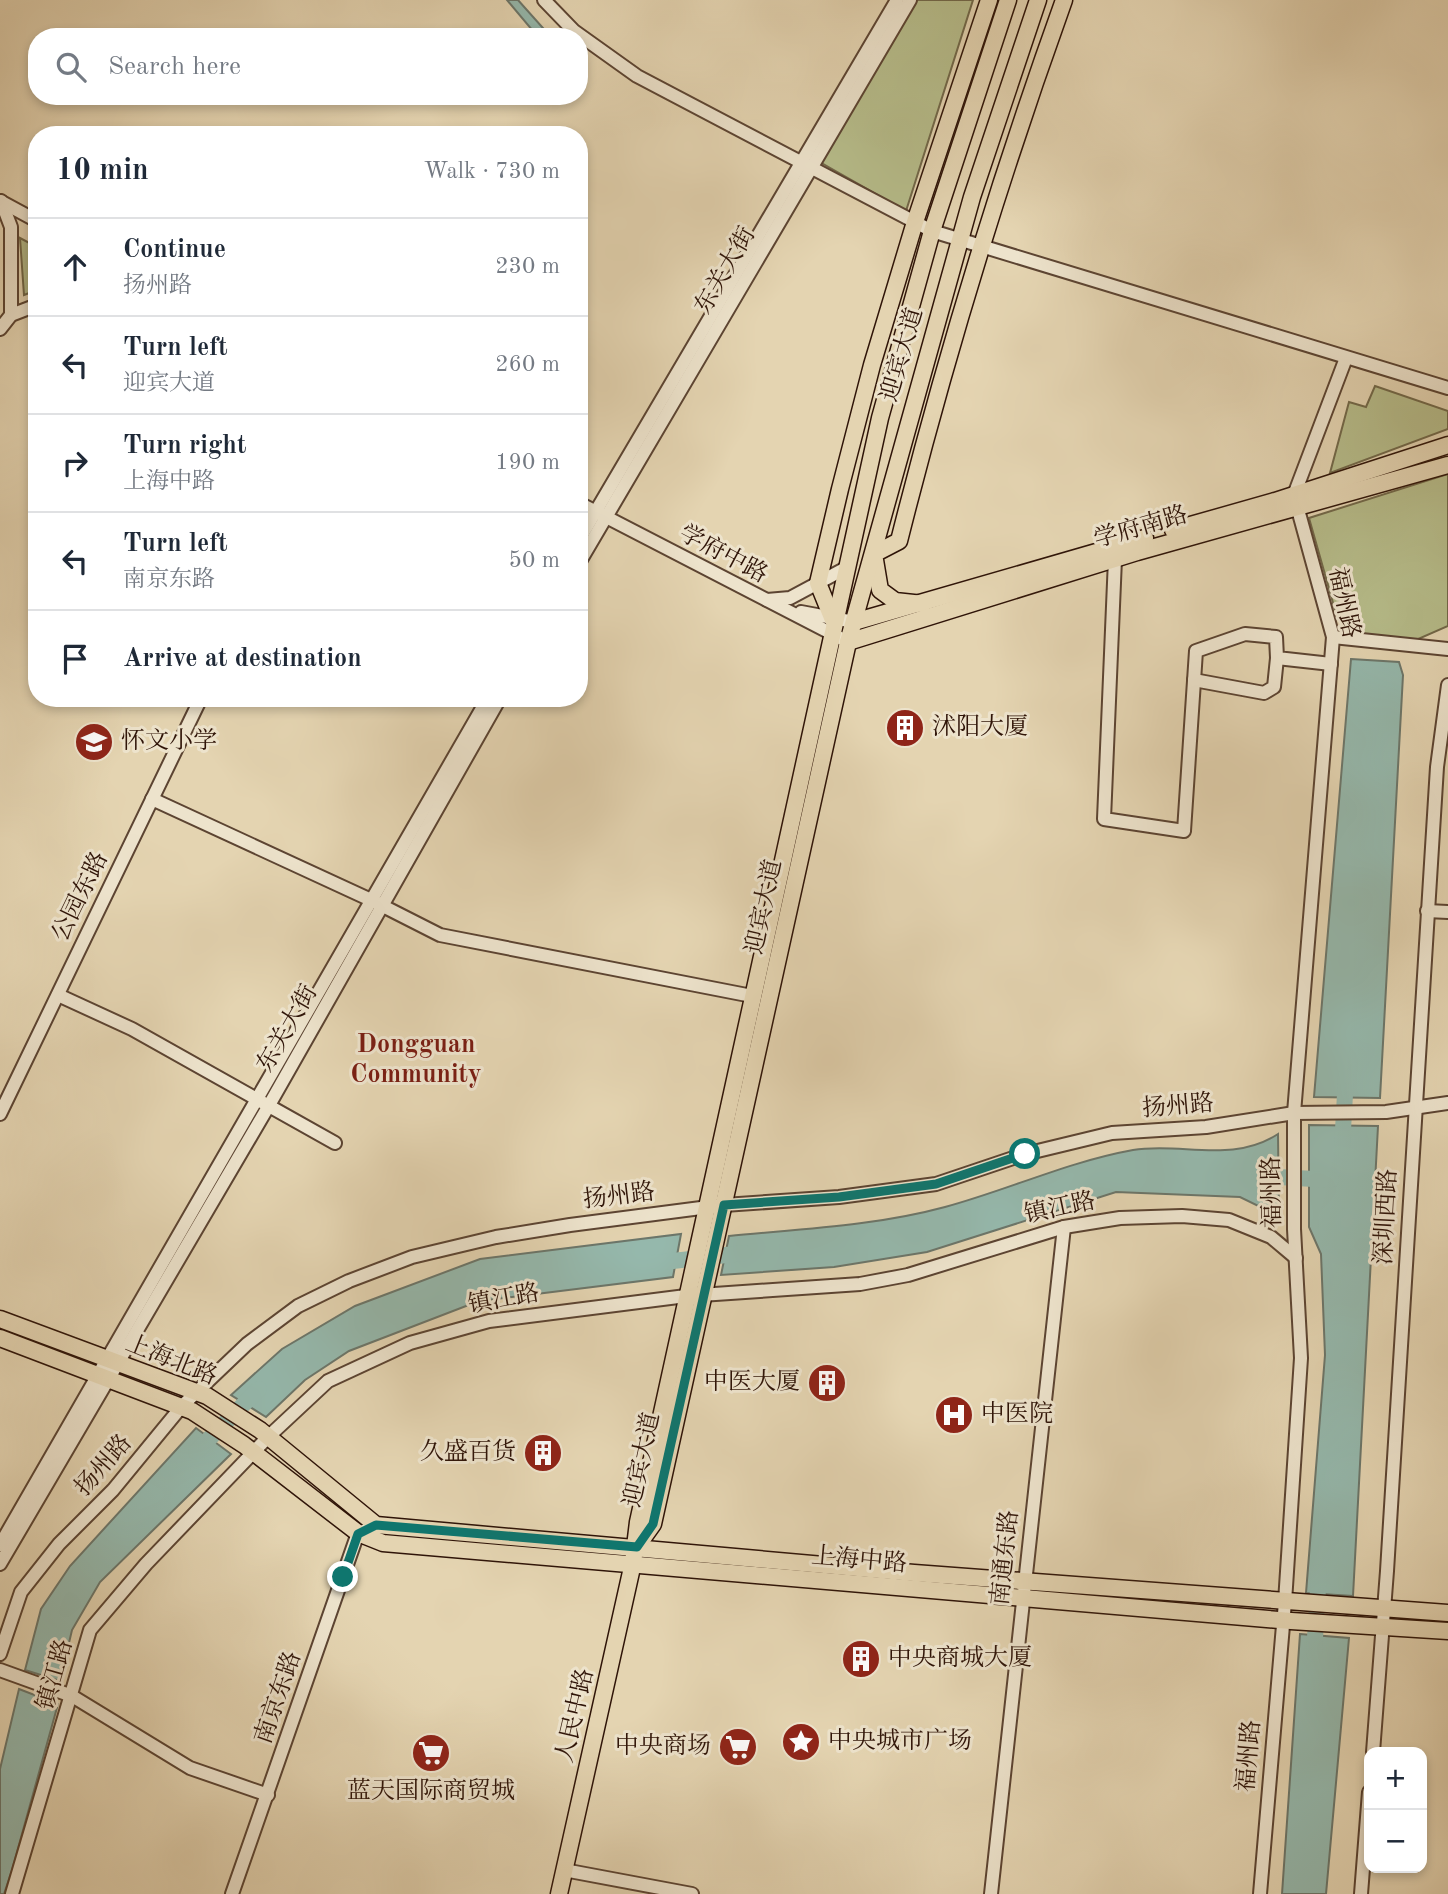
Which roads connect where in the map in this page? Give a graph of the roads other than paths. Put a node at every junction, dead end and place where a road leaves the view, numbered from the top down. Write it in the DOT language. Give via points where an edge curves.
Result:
graph roads {
  1 [pos="544,0"];
  2 [pos="897,0"];
  3 [pos="910,0"];
  4 [pos="989,0"];
  5 [pos="1009,0"];
  6 [pos="1038,0"];
  7 [pos="1064,0"];
  8 [pos="572,28"];
  9 [pos="588,40"];
  10 [pos="806,163"];
  11 [pos="0,201"];
  12 [pos="28,216"];
  13 [pos="915,222"];
  14 [pos="932,231"];
  15 [pos="960,240"];
  16 [pos="980,247"];
  17 [pos="28,308"];
  18 [pos="11,315"];
  19 [pos="0,328"];
  20 [pos="1346,358"];
  21 [pos="1448,388"];
  22 [pos="1448,444"];
  23 [pos="1448,465"];
  24 [pos="1296,501"];
  25 [pos="588,508"];
  26 [pos="601,515"];
  27 [pos="588,530"];
  28 [pos="588,544"];
  29 [pos="874,554"];
  30 [pos="1115,559"];
  31 [pos="846,568"];
  32 [pos="818,583"];
  33 [pos="764,600"];
  34 [pos="923,604"];
  35 [pos="854,622"];
  36 [pos="832,627"];
  37 [pos="1333,637"];
  38 [pos="848,642"];
  39 [pos="1448,649"];
  40 [pos="1277,658"];
  41 [pos="1331,664"];
  42 [pos="1194,680"];
  43 [pos="1448,685"];
  44 [pos="197,707"];
  45 [pos="483,707"];
  46 [pos="495,707"];
  47 [pos="1443,768"];
  48 [pos="152,799"];
  49 [pos="377,902"];
  50 [pos="1427,911"];
  51 [pos="1448,912"];
  52 [pos="58,995"];
  53 [pos="752,996"];
  54 [pos="1448,1103"];
  55 [pos="263,1104"];
  56 [pos="1414,1107"];
  57 [pos="1294,1113"];
  58 [pos="0,1114"];
  59 [pos="335,1143"];
  60 [pos="724,1205"];
  61 [pos="705,1207"];
  62 [pos="1064,1227"];
  63 [pos="1296,1258"];
  64 [pos="687,1289"];
  65 [pos="705,1289"];
  66 [pos="0,1319"];
  67 [pos="0,1338"];
  68 [pos="112,1361"];
  69 [pos="102,1376"];
  70 [pos="201,1394"];
  71 [pos="187,1408"];
  72 [pos="264,1434"];
  73 [pos="249,1449"];
  74 [pos="376,1525"];
  75 [pos="358,1534"];
  76 [pos="0,1545"];
  77 [pos="635,1555"];
  78 [pos="0,1564"];
  79 [pos="1023,1589"];
  80 [pos="1289,1602"];
  81 [pos="1385,1609"];
  82 [pos="1448,1613"];
  83 [pos="1287,1620"];
  84 [pos="1383,1627"];
  85 [pos="1448,1631"];
  86 [pos="0,1654"];
  87 [pos="0,1670"];
  88 [pos="72,1696"];
  89 [pos="1373,1747"];
  90 [pos="268,1795"];
  91 [pos="1368,1810"];
  92 [pos="564,1870"];
  93 [pos="12,1894"];
  94 [pos="232,1894"];
  95 [pos="559,1894"];
  96 [pos="692,1894"];
  97 [pos="991,1894"];
  98 [pos="1260,1894"];
  99 [pos="1361,1894"];
  1 -- 8 [label="street"];
  2 -- 10 [label="street, 东关大街"];
  3 -- 10 [label="street, 东关大街"];
  4 -- 13 [label="main road"];
  5 -- 14 [label="main road, 迎宾大道"];
  6 -- 15 [label="main road, 迎宾大道"];
  7 -- 16 [label="main road"];
  9 -- 10 [label="street" via="637,76"];
  10 -- 13 [label="street"];
  10 -- 26 [label="street, 东关大街"];
  11 -- 12 [label="street"];
  11 -- 18 [label="street" via="12,227"];
  13 -- 14 [label="street"];
  13 -- 32 [label="main road"];
  14 -- 15 [label="street"];
  14 -- 31 [label="main road, 迎宾大道" via="880,418"];
  15 -- 16 [label="street"];
  15 -- 29 [label="main road, 迎宾大道"];
  16 -- 20 [label="street"];
  16 -- 29 [label="main road" via="899,541"];
  17 -- 18 [label="street"];
  18 -- 19 [label="street"];
  20 -- 21 [label="street"];
  20 -- 24 [label="street"];
  22 -- 24 [label="main road, 学府南路"];
  23 -- 24 [label="main road, 学府南路"];
  24 -- 30 [label="main road, 学府南路"];
  24 -- 34 [label="main road, 学府南路"];
  24 -- 37 [label="street, 福州路"];
  25 -- 26 [label="street, 学府中路"];
  26 -- 27 [label="street, 东关大街"];
  26 -- 28 [label="street, 东关大街"];
  26 -- 33 [label="street, 学府中路"];
  29 -- 34 [label="main road" via="880,590 895,601"];
  29 -- 35 [label="main road, 迎宾大道"];
  30 -- 38 [label="main road, 学府南路"];
  30 -- 42 [label="street" via="1104,819 1184,831"];
  31 -- 32 [label="street"];
  31 -- 36 [label="main road, 迎宾大道"];
  32 -- 33 [label="street" via="790,598"];
  32 -- 36 [label="main road"];
  33 -- 36 [label="street, 学府中路"];
  34 -- 35 [label="main road, 学府南路"];
  35 -- 36 [label="street"];
  35 -- 38 [label="main road, 迎宾大道"];
  36 -- 38 [label="street"];
  36 -- 53 [label="main road, 迎宾大道"];
  37 -- 39 [label="street"];
  37 -- 41 [label="street, 福州路"];
  38 -- 60 [label="main road, 迎宾大道"];
  40 -- 41 [label="street"];
  40 -- 42 [label="street" via="1274,687 1264,693"];
  40 -- 42 [label="street" via="1276,637 1245,634 1196,651"];
  41 -- 57 [label="street, 福州路"];
  43 -- 47 [label="street, 深圳西路"];
  44 -- 48 [label="street, 公园东路"];
  45 -- 49 [label="street, 东关大街"];
  46 -- 49 [label="street, 东关大街"];
  47 -- 50 [label="street, 深圳西路"];
  48 -- 49 [label="street"];
  48 -- 52 [label="street, 公园东路"];
  49 -- 53 [label="street" via="445,937"];
  49 -- 55 [label="street, 东关大街"];
  50 -- 51 [label="street"];
  50 -- 56 [label="street, 深圳西路"];
  52 -- 55 [label="street" via="132,1029"];
  52 -- 58 [label="street, 公园东路"];
  53 -- 61 [label="main road, 迎宾大道"];
  54 -- 56 [label="street, 扬州路"];
  55 -- 59 [label="street"];
  55 -- 68 [label="street, 东关大街"];
  56 -- 57 [label="street, 扬州路" via="1386,1112"];
  56 -- 81 [label="street, 深圳西路"];
  57 -- 60 [label="street, 扬州路" via="1206,1127 1112,1133 1025,1154 936,1184"];
  57 -- 63 [label="street, 福州路"];
  60 -- 61 [label="street, 扬州路"];
  60 -- 65 [label="main road, 迎宾大道"];
  61 -- 64 [label="main road, 迎宾大道"];
  61 -- 70 [label="street, 扬州路" via="558,1227 412,1257 298,1306 247,1344"];
  62 -- 63 [label="street, 镇江路" via="1132,1217 1229,1220 1271,1237"];
  62 -- 65 [label="street, 镇江路" via="908,1275 860,1284"];
  62 -- 79 [label="street, 南通东路"];
  63 -- 80 [label="street, 福州路" via="1301,1358"];
  64 -- 65 [label="street, 镇江路"];
  64 -- 72 [label="street, 镇江路" via="489,1321 410,1343 328,1381"];
  64 -- 77 [label="main road, 迎宾大道"];
  65 -- 77 [label="main road, 迎宾大道" via="653,1524"];
  66 -- 68 [label="main road, 上海北路"];
  67 -- 69 [label="main road, 上海北路"];
  68 -- 69 [label="street, 东关大街"];
  68 -- 70 [label="main road, 上海北路"];
  69 -- 71 [label="main road, 上海北路"];
  69 -- 76 [label="street"];
  69 -- 78 [label="street"];
  70 -- 71 [label="street, 扬州路"];
  70 -- 72 [label="main road, 上海北路"];
  71 -- 73 [label="main road, 上海北路"];
  71 -- 86 [label="street, 扬州路" via="59,1544 21,1592"];
  72 -- 73 [label="street, 镇江路"];
  72 -- 74 [label="main road, 上海北路"];
  73 -- 75 [label="main road, 上海北路"];
  73 -- 88 [label="street, 镇江路" via="90,1630"];
  74 -- 75 [label="street"];
  74 -- 77 [label="main road, 上海中路"];
  75 -- 77 [label="main road, 上海中路" via="383,1543"];
  75 -- 90 [label="street, 南京东路"];
  77 -- 79 [label="main road, 上海中路"];
  77 -- 92 [label="main road, 人民中路"];
  79 -- 80 [label="main road, 上海中路"];
  79 -- 83 [label="main road, 上海中路"];
  79 -- 97 [label="street, 南通东路"];
  80 -- 81 [label="main road, 上海中路"];
  80 -- 83 [label="street, 福州路"];
  81 -- 82 [label="main road, 上海中路"];
  81 -- 84 [label="street, 深圳西路"];
  83 -- 84 [label="main road, 上海中路"];
  83 -- 98 [label="street, 福州路"];
  84 -- 85 [label="main road, 上海中路"];
  84 -- 89 [label="street, 深圳西路"];
  87 -- 88 [label="street"];
  88 -- 90 [label="street" via="190,1768"];
  88 -- 93 [label="street, 镇江路"];
  90 -- 94 [label="street, 南京东路"];
  91 -- 99 [label="street"];
  92 -- 95 [label="main road, 人民中路"];
  92 -- 96 [label="street"];
}
